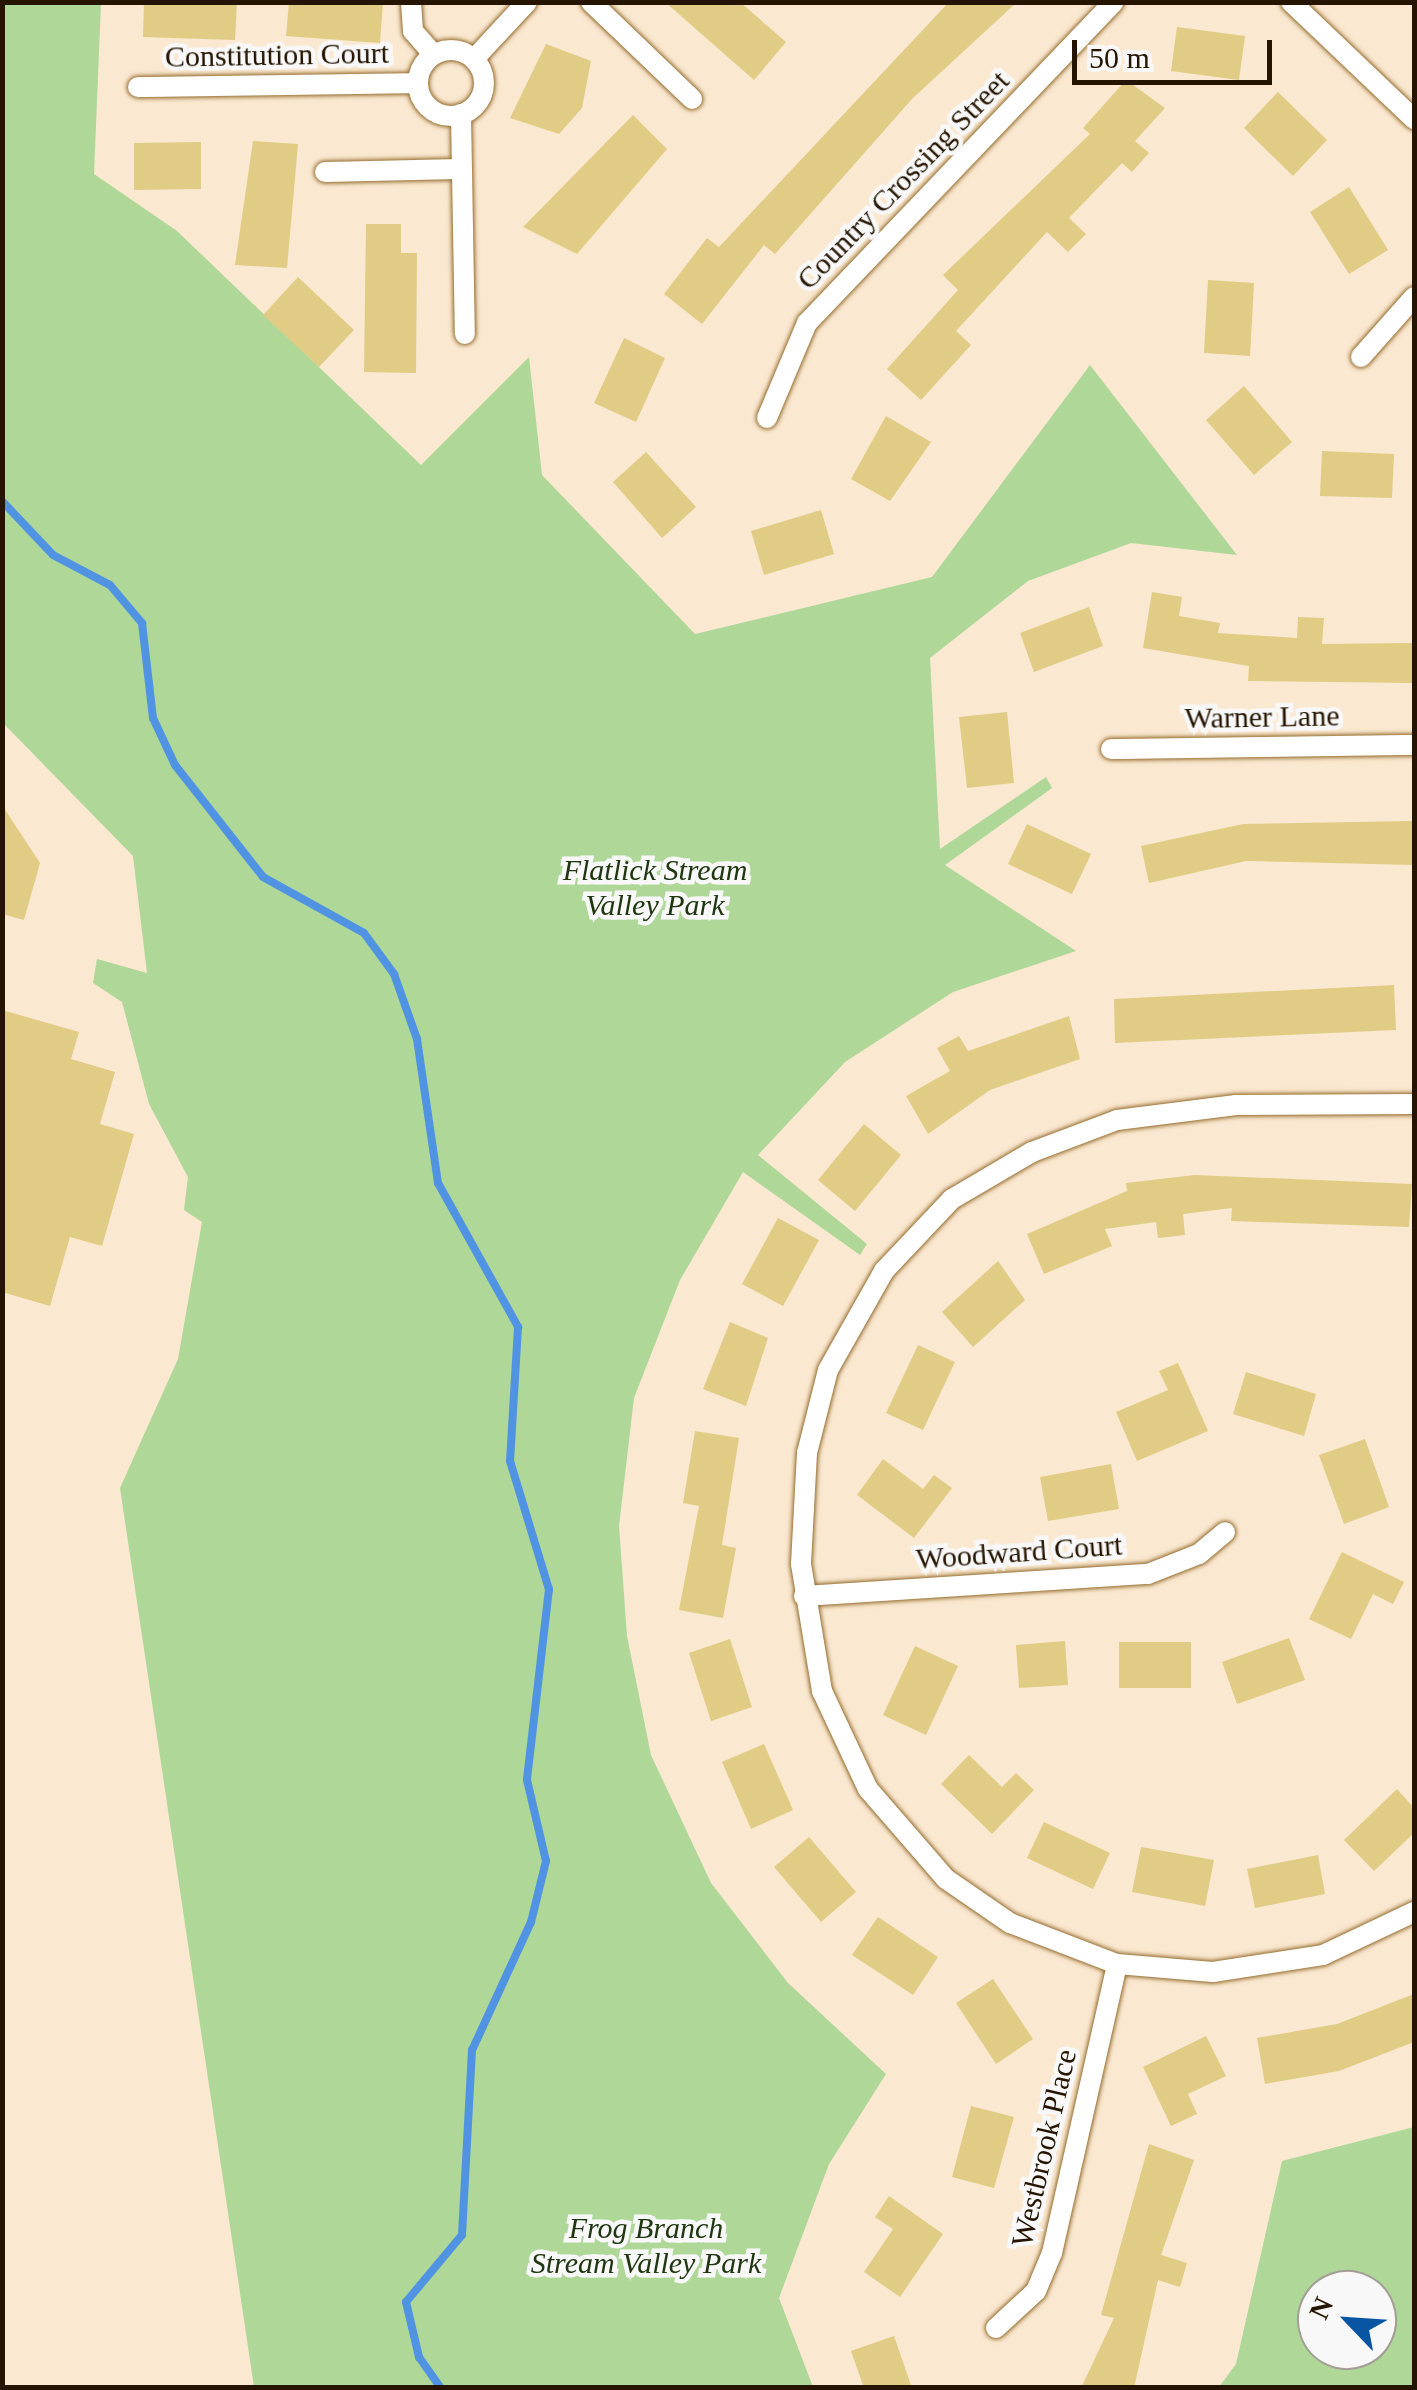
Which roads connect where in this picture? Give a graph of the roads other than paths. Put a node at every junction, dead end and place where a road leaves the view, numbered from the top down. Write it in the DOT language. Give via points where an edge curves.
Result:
graph roads {
  1 [pos="411,2"];
  2 [pos="527,2"];
  3 [pos="592,2"];
  4 [pos="1114,2"];
  5 [pos="1291,2"];
  6 [pos="433,54"];
  7 [pos="474,58"];
  8 [pos="417,84"];
  9 [pos="138,87"];
  10 [pos="692,98"];
  11 [pos="460,114"];
  12 [pos="1414,119"];
  13 [pos="460,169"];
  14 [pos="325,172"];
  15 [pos="1414,297"];
  16 [pos="465,334"];
  17 [pos="1361,358"];
  18 [pos="767,418"];
  19 [pos="1414,745"];
  20 [pos="1111,749"];
  21 [pos="1414,1104"];
  22 [pos="1225,1532"];
  23 [pos="804,1596"];
  24 [pos="1414,1912"];
  25 [pos="1117,1964"];
  26 [pos="996,2328"];
  1 -- 6 [label="street" via="413,31"];
  2 -- 7 [label="street"];
  3 -- 10 [label="street"];
  4 -- 18 [label="street, Country Crossing Street" via="807,323"];
  5 -- 12 [label="street"];
  6 -- 7 [label="street" via="455,49"];
  6 -- 8 [label="street"];
  7 -- 11 [label="street" via="484,88"];
  8 -- 9 [label="street, Constitution Court"];
  8 -- 11 [label="street" via="431,110"];
  11 -- 13 [label="street"];
  13 -- 14 [label="street"];
  13 -- 16 [label="street"];
  15 -- 17 [label="street"];
  19 -- 20 [label="street, Warner Lane"];
  21 -- 23 [label="street" via="1221,1106 1116,1120 1032,1152 952,1199 884,1272 828,1370 801,1506"];
  22 -- 23 [label="street, Woodward Court" via="1199,1554 1148,1574"];
  23 -- 25 [label="street" via="841,1742 900,1832 994,1914"];
  24 -- 25 [label="street" via="1350,1945 1268,1967"];
  25 -- 26 [label="street, Westbrook Place" via="1052,2253 1036,2291"];
}
